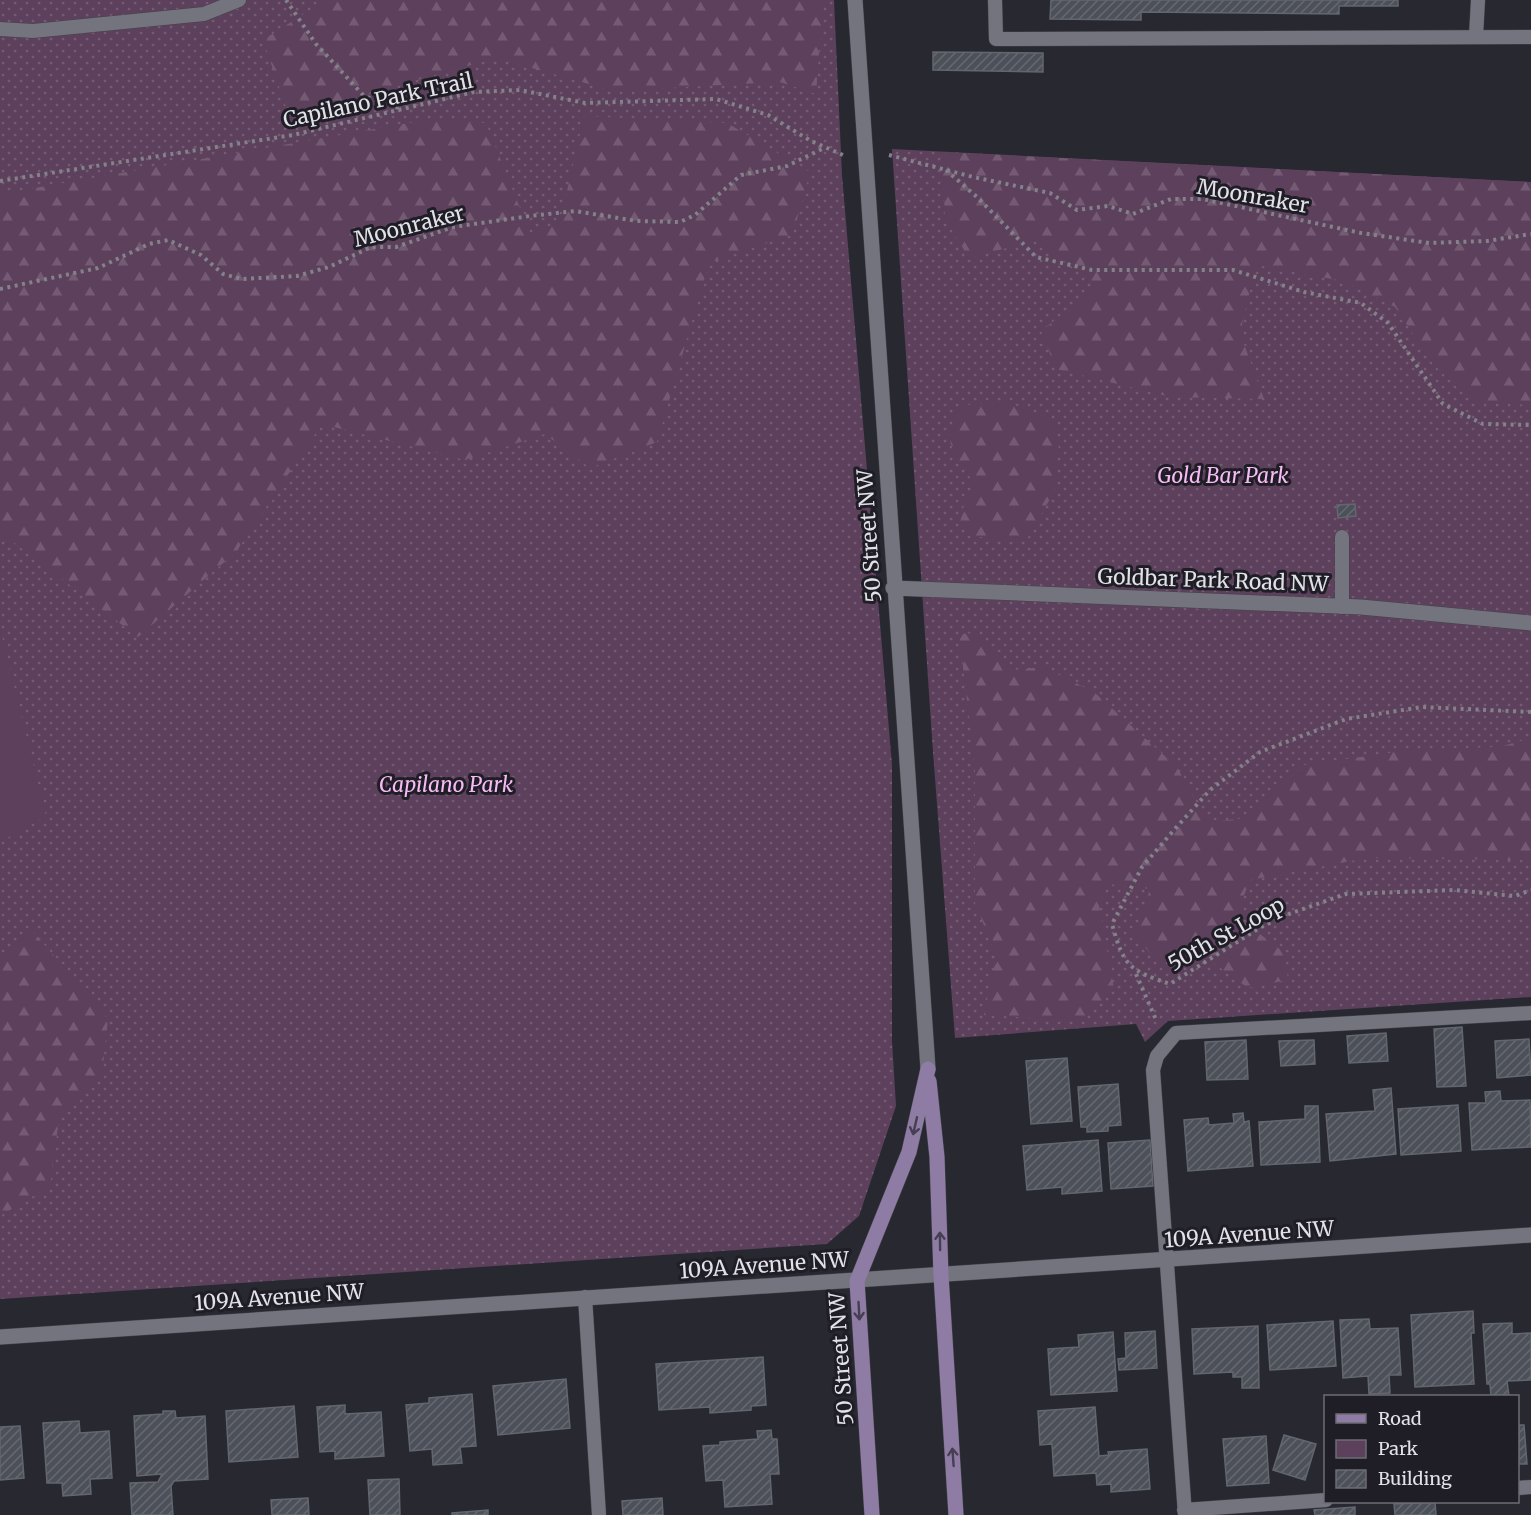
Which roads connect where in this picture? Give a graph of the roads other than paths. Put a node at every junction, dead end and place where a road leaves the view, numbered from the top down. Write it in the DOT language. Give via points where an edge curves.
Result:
graph roads {
  1 [pos="239,0"];
  2 [pos="855,0"];
  3 [pos="995,0"];
  4 [pos="1478,0"];
  5 [pos="0,29"];
  6 [pos="1476,36"];
  7 [pos="1531,37"];
  8 [pos="1342,537"];
  9 [pos="893,588"];
  10 [pos="1342,607"];
  11 [pos="1531,623"];
  12 [pos="1531,1013"];
  13 [pos="928,1069"];
  14 [pos="1531,1235"];
  15 [pos="1167,1261"];
  16 [pos="941,1275"];
  17 [pos="857,1281"];
  18 [pos="585,1298"];
  19 [pos="0,1336"];
  20 [pos="1324,1500"];
  21 [pos="1185,1512"];
  22 [pos="599,1515"];
  23 [pos="872,1515"];
  24 [pos="956,1515"];
  1 -- 5 [label="lane" via="204,14 33,31"];
  2 -- 9 [label="street, 50 Street NW"];
  3 -- 6 [label="lane" via="996,39"];
  4 -- 6 [label="lane"];
  6 -- 7 [label="lane"];
  8 -- 10 [label="lane"];
  9 -- 10 [label="street, Goldbar Park Road NW"];
  9 -- 13 [label="street, 50 Street NW"];
  10 -- 11 [label="street, Goldbar Park Road NW"];
  12 -- 15 [label="lane" via="1176,1033 1157,1056 1153,1070"];
  16 -- 13 [label="street, 50 Street NW, one-way" via="937,1158"];
  13 -- 17 [label="street, 50 Street NW, one-way" via="909,1152"];
  14 -- 15 [label="street, 109A Avenue NW"];
  15 -- 16 [label="street, 109A Avenue NW"];
  15 -- 21 [label="lane"];
  16 -- 17 [label="street, 109A Avenue NW"];
  24 -- 16 [label="street, 50 Street NW, one-way"];
  17 -- 18 [label="street, 109A Avenue NW"];
  17 -- 23 [label="street, 50 Street NW, one-way"];
  18 -- 19 [label="street, 109A Avenue NW"];
  18 -- 22 [label="lane"];
  20 -- 21 [label="lane"];
}
